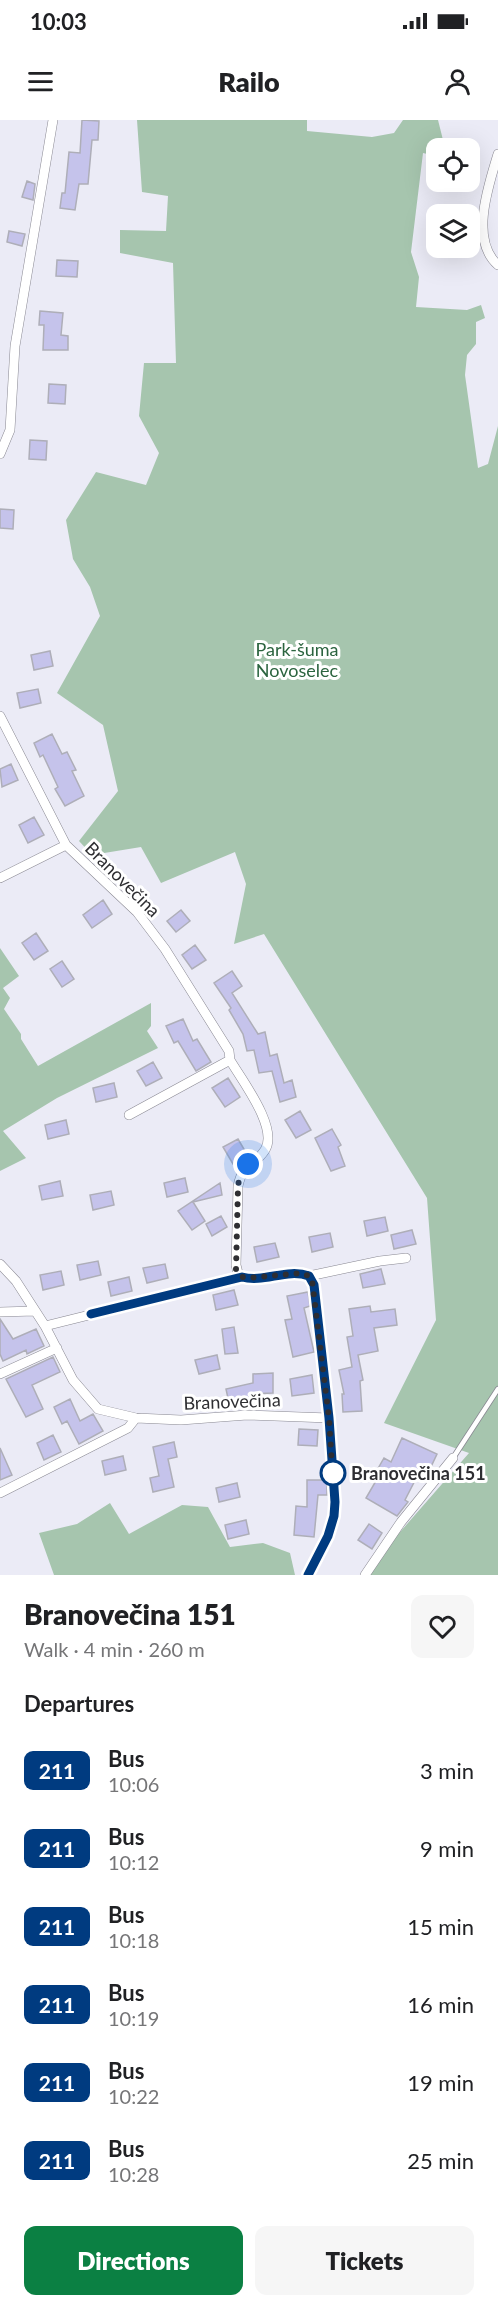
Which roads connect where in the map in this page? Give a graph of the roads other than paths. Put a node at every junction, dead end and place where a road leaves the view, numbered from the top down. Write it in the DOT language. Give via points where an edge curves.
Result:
graph roads {
  1 [pos="53,120"];
  2 [pos="498,154"];
  3 [pos="498,265"];
  4 [pos="0,454"];
  5 [pos="0,716"];
  6 [pos="66,845"];
  7 [pos="0,878"];
  8 [pos="230,1060"];
  9 [pos="129,1115"];
  10 [pos="406,1258"];
  11 [pos="0,1264"];
  12 [pos="309,1276"];
  13 [pos="242,1277"];
  14 [pos="35,1311"];
  15 [pos="0,1312"];
  16 [pos="45,1326"];
  17 [pos="57,1348"];
  18 [pos="0,1374"];
  19 [pos="498,1389"];
  20 [pos="136,1418"];
  21 [pos="329,1418"];
  22 [pos="453,1458"];
  23 [pos="0,1493"];
  24 [pos="308,1575"];
  25 [pos="364,1575"];
  1 -- 4 [label="street" via="15,346 10,430"];
  2 -- 3 [label="street" via="483,206 485,241"];
  5 -- 6 [label="street, Branovečina"];
  6 -- 7 [label="street"];
  6 -- 8 [label="street, Branovečina" via="137,912 224,1042"];
  8 -- 9 [label="street"];
  8 -- 13 [label="street, Branovečina" via="261,1112 268,1138 260,1156 240,1174 236,1265"];
  10 -- 12 [label="street"];
  11 -- 14 [label="street, Branovečina"];
  12 -- 13 [label="street" via="301,1273"];
  12 -- 21 [label="street" via="314,1285"];
  13 -- 16 [label="street"];
  14 -- 15 [label="street"];
  14 -- 16 [label="street, Branovečina"];
  16 -- 17 [label="street, Branovečina"];
  17 -- 18 [label="street"];
  17 -- 20 [label="street, Branovečina" via="73,1380 98,1409"];
  19 -- 22 [label="lane"];
  20 -- 21 [label="street, Branovečina" via="181,1420 247,1414"];
  20 -- 23 [label="street" via="128,1428"];
  21 -- 24 [label="street" via="334,1516"];
  22 -- 25 [label="street"];
}
